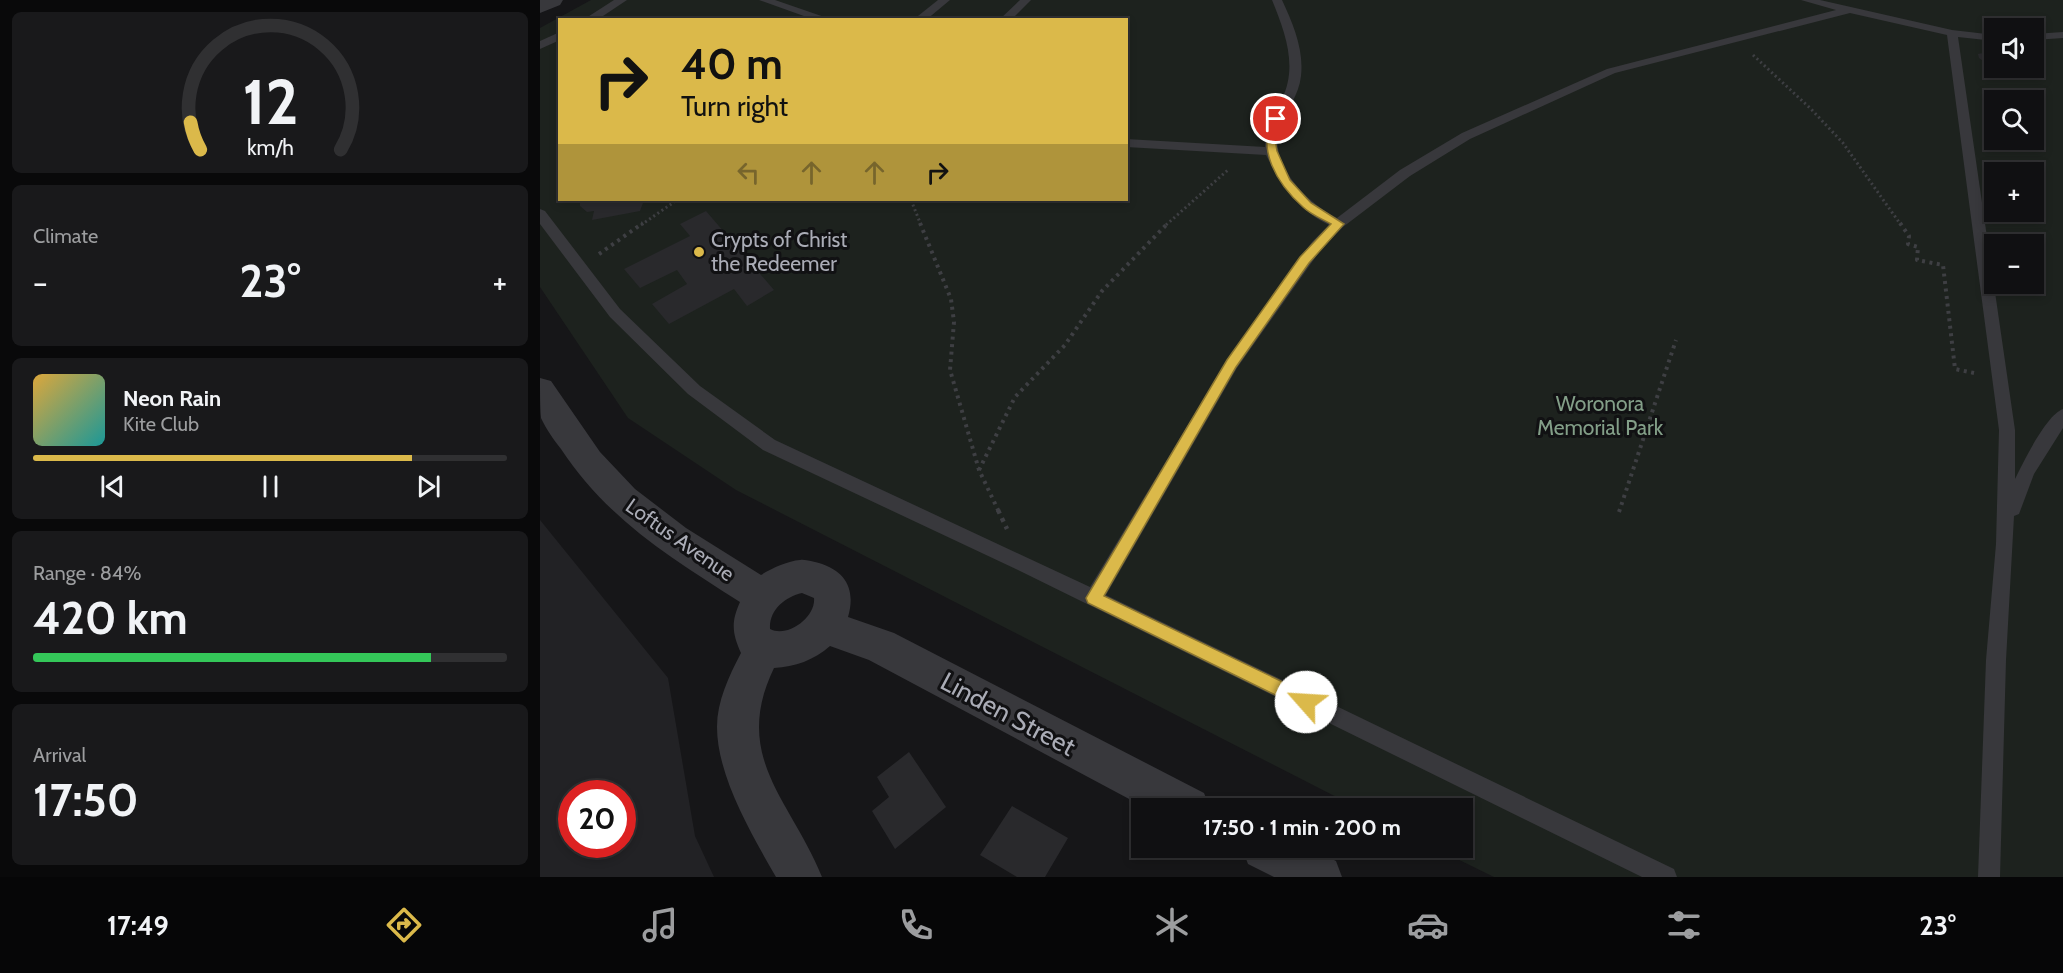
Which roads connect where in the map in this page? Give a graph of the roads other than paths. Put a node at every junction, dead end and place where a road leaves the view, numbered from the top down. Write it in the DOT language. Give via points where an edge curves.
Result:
graph roads {
  1 [pos="552,0"];
  2 [pos="622,0"];
  3 [pos="764,0"];
  4 [pos="945,0"];
  5 [pos="1026,0"];
  6 [pos="1277,0"];
  7 [pos="1806,0"];
  8 [pos="540,7"];
  9 [pos="1849,10"];
  10 [pos="591,18"];
  11 [pos="822,18"];
  12 [pos="921,18"];
  13 [pos="1006,18"];
  14 [pos="1952,33"];
  15 [pos="2061,35"];
  16 [pos="558,36"];
  17 [pos="2044,36"];
  18 [pos="1984,37"];
  19 [pos="540,46"];
  20 [pos="1128,143"];
  21 [pos="1271,151"];
  22 [pos="540,214"];
  23 [pos="1338,224"];
  24 [pos="540,390"];
  25 [pos="2063,416"];
  26 [pos="2006,544"];
  27 [pos="763,596"];
  28 [pos="1094,598"];
  29 [pos="824,626"];
  30 [pos="764,648"];
  31 [pos="1170,798"];
  32 [pos="1283,858"];
  33 [pos="800,877"];
  34 [pos="1320,877"];
  35 [pos="1666,877"];
  36 [pos="1989,877"];
  1 -- 8 [label="street"];
  2 -- 10 [label="lane"];
  3 -- 11 [label="lane"];
  4 -- 12 [label="lane"];
  5 -- 13 [label="lane"];
  6 -- 21 [label="lane" via="1289,29 1296,75 1273,126"];
  7 -- 9 [label="lane"];
  9 -- 14 [label="lane"];
  9 -- 23 [label="lane" via="1611,71 1466,136 1405,173"];
  14 -- 18 [label="lane"];
  14 -- 26 [label="lane" via="2007,439"];
  15 -- 17 [label="lane"];
  16 -- 19 [label="lane"];
  20 -- 21 [label="lane"];
  21 -- 23 [label="lane" via="1295,194 1312,210"];
  22 -- 28 [label="lane" via="615,313 694,390 769,445"];
  23 -- 28 [label="lane" via="1305,260 1232,364"];
  24 -- 27 [label="street, Loftus Avenue" via="590,464 621,499"];
  25 -- 26 [label="lane" via="2021,483"];
  26 -- 36 [label="lane" via="1995,660"];
  27 -- 29 [label="street" via="788,579 802,576 825,582 834,601"];
  27 -- 30 [label="street" via="751,620 751,632"];
  28 -- 35 [label="lane"];
  29 -- 30 [label="street" via="814,637 789,650"];
  29 -- 31 [label="street, Linden Street" via="880,646"];
  30 -- 33 [label="street" via="743,691 738,732 746,770"];
  32 -- 34 [label="street"];
}
